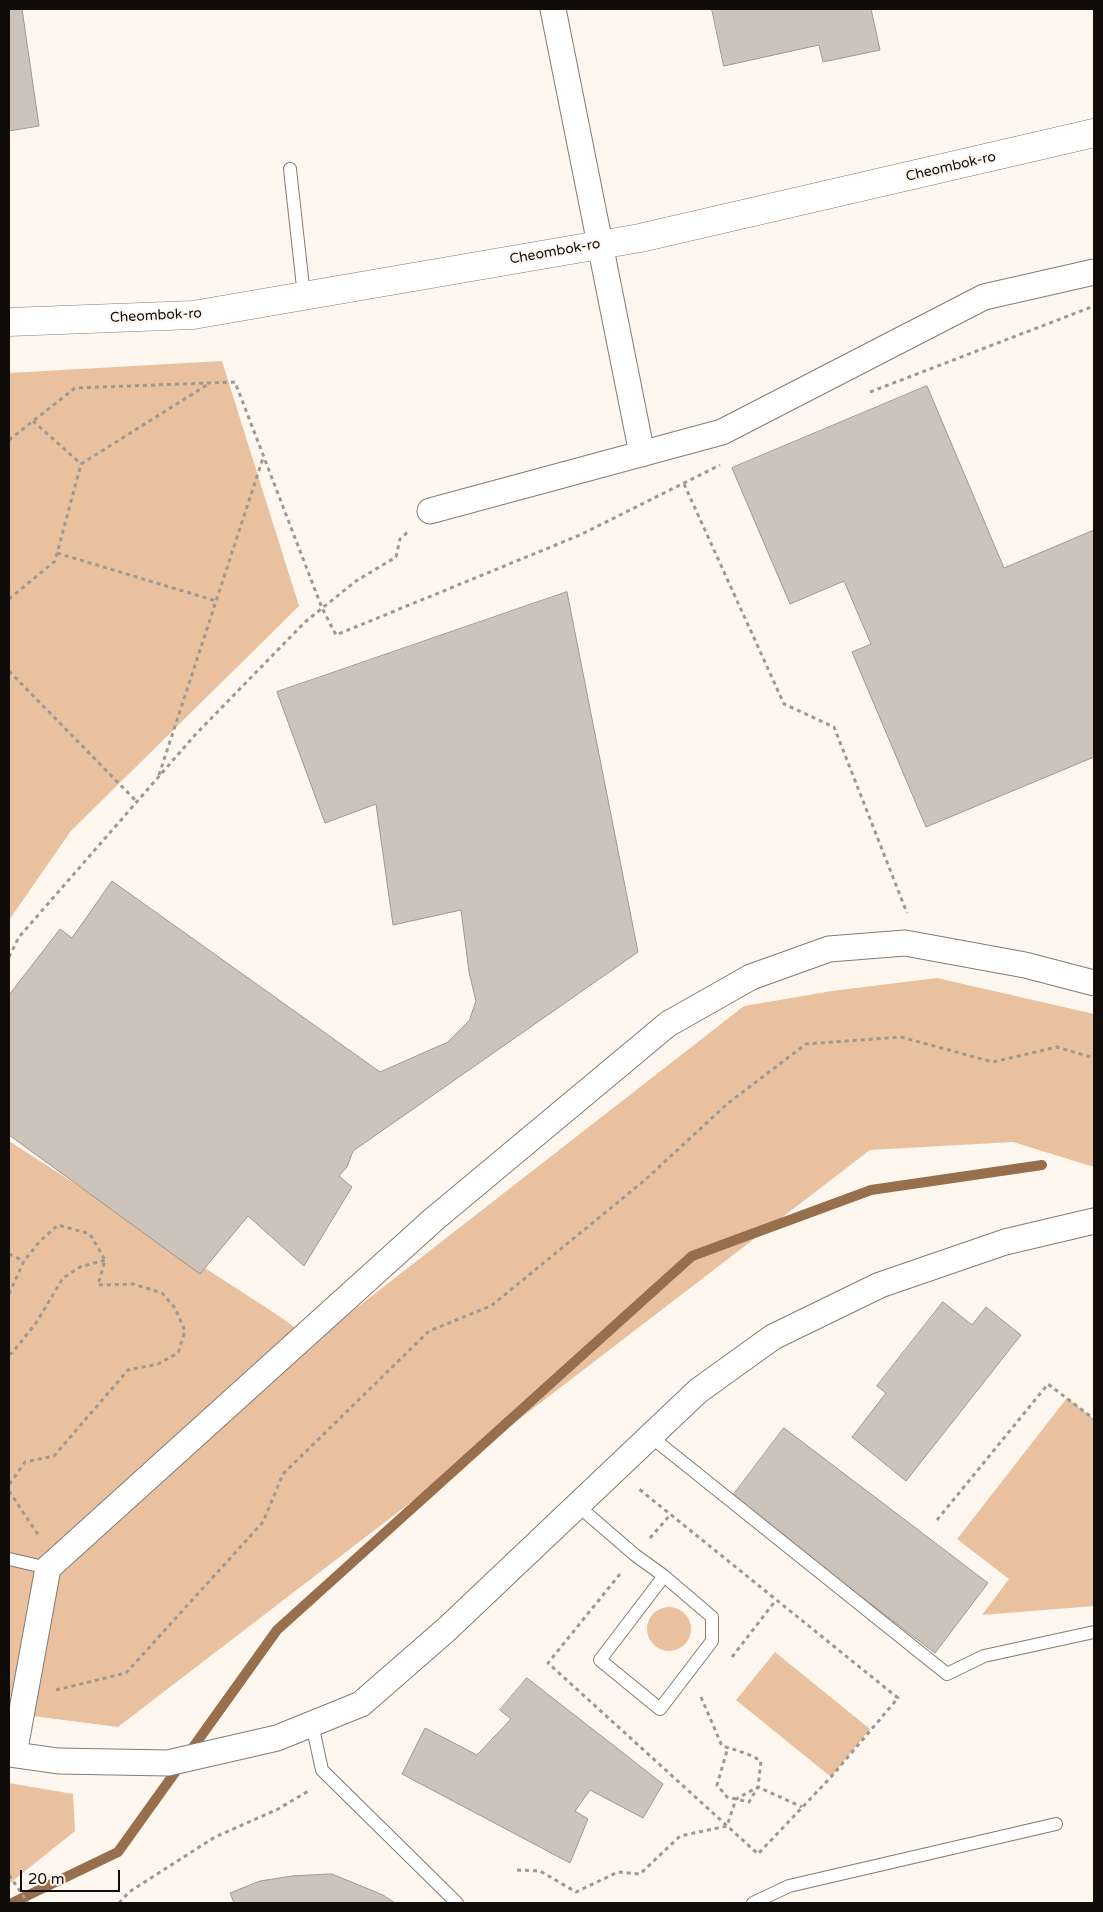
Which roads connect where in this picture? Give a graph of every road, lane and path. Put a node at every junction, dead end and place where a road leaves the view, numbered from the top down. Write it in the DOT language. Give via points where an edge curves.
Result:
graph roads {
  1 [pos="553,9"];
  2 [pos="1094,133"];
  3 [pos="290,169"];
  4 [pos="600,245"];
  5 [pos="1094,272"];
  6 [pos="304,296"];
  7 [pos="1094,306"];
  8 [pos="9,322"];
  9 [pos="210,383"];
  10 [pos="869,392"];
  11 [pos="34,421"];
  12 [pos="9,440"];
  13 [pos="642,454"];
  14 [pos="263,457"];
  15 [pos="728,462"];
  16 [pos="81,464"];
  17 [pos="684,484"];
  18 [pos="430,511"];
  19 [pos="58,553"];
  20 [pos="9,599"];
  21 [pos="216,601"];
  22 [pos="322,608"];
  23 [pos="9,671"];
  24 [pos="158,778"];
  25 [pos="137,802"];
  26 [pos="920,946"];
  27 [pos="9,954"];
  28 [pos="1094,982"];
  29 [pos="1094,1058"];
  30 [pos="1094,1221"];
  31 [pos="9,1254"];
  32 [pos="105,1260"];
  33 [pos="24,1261"];
  34 [pos="9,1294"];
  35 [pos="9,1354"];
  36 [pos="1094,1419"];
  37 [pos="650,1436"];
  38 [pos="9,1484"];
  39 [pos="9,1491"];
  40 [pos="578,1505"];
  41 [pos="937,1520"];
  42 [pos="9,1559"];
  43 [pos="52,1565"];
  44 [pos="664,1576"];
  45 [pos="776,1600"];
  46 [pos="1094,1632"];
  47 [pos="729,1660"];
  48 [pos="706,1691"];
  49 [pos="25,1698"];
  50 [pos="312,1724"];
  51 [pos="728,1747"];
  52 [pos="11,1754"];
  53 [pos="330,1778"];
  54 [pos="758,1787"];
  55 [pos="736,1799"];
  56 [pos="802,1807"];
  57 [pos="1056,1824"];
  58 [pos="517,1870"];
  59 [pos="9,1875"];
  60 [pos="28,1903"];
  61 [pos="119,1903"];
  62 [pos="456,1903"];
  63 [pos="753,1903"];
  1 -- 4 [label="street"];
  2 -- 4 [label="street, Cheombok-ro"];
  3 -- 6 [label="lane"];
  4 -- 6 [label="street, Cheombok-ro"];
  4 -- 13 [label="street"];
  5 -- 13 [label="street" via="984,297 722,432"];
  6 -- 8 [label="street, Cheombok-ro" via="193,315"];
  7 -- 10 [label="path"];
  9 -- 11 [label="path" via="75,388"];
  9 -- 14 [label="path" via="235,382"];
  9 -- 16 [label="path"];
  11 -- 12 [label="path"];
  11 -- 16 [label="path"];
  13 -- 18 [label="street"];
  14 -- 21 [label="path"];
  14 -- 22 [label="path"];
  15 -- 17 [label="path"];
  16 -- 19 [label="path"];
  17 -- 22 [label="path" via="580,535 336,635"];
  17 -- 26 [label="path" via="784,704 834,727"];
  18 -- 22 [label="path" via="400,539 396,557 356,580"];
  19 -- 20 [label="path" via="55,562"];
  19 -- 21 [label="path"];
  21 -- 24 [label="path"];
  22 -- 24 [label="path" via="216,714"];
  23 -- 25 [label="path"];
  24 -- 25 [label="path"];
  25 -- 27 [label="path" via="19,937"];
  26 -- 28 [label="street"];
  26 -- 43 [label="street" via="905,943 829,949 751,977 668,1024 433,1220"];
  29 -- 49 [label="path" via="1057,1047 993,1062 901,1037 806,1044 727,1104 645,1180 491,1306 429,1331 283,1474 263,1522 126,1673"];
  30 -- 37 [label="street" via="1005,1242 880,1285 782,1332 698,1391"];
  31 -- 33 [label="path"];
  32 -- 33 [label="path" via="90,1234 58,1225"];
  32 -- 35 [label="path" via="80,1267 63,1278 36,1323"];
  32 -- 38 [label="path" via="98,1285 133,1284 162,1293 174,1308 185,1331 178,1353 158,1364 128,1370 54,1456 25,1462"];
  33 -- 34 [label="path"];
  36 -- 41 [label="path" via="1048,1384"];
  37 -- 40 [label="street"];
  37 -- 46 [label="lane" via="947,1674 984,1656"];
  39 -- 43 [label="path"];
  40 -- 44 [label="lane"];
  40 -- 50 [label="street" via="447,1629 361,1704"];
  42 -- 43 [label="lane"];
  43 -- 49 [label="street"];
  44 -- 44 [label="lane" via="712,1617 712,1641 660,1709 600,1660"];
  45 -- 47 [label="path"];
  48 -- 51 [label="path" via="700,1698 722,1746"];
  49 -- 52 [label="street"];
  50 -- 52 [label="street" via="277,1738 168,1763 58,1761"];
  50 -- 53 [label="lane" via="322,1770"];
  51 -- 54 [label="path" via="761,1761"];
  51 -- 55 [label="path" via="717,1785 727,1797"];
  53 -- 61 [label="path" via="278,1809 215,1837 129,1892"];
  53 -- 62 [label="lane"];
  54 -- 55 [label="path"];
  54 -- 55 [label="path" via="749,1802"];
  54 -- 56 [label="path"];
  55 -- 58 [label="path" via="727,1826 680,1836 640,1874 618,1872 576,1892 540,1871"];
  57 -- 63 [label="lane" via="789,1886"];
  59 -- 60 [label="path"];
}
